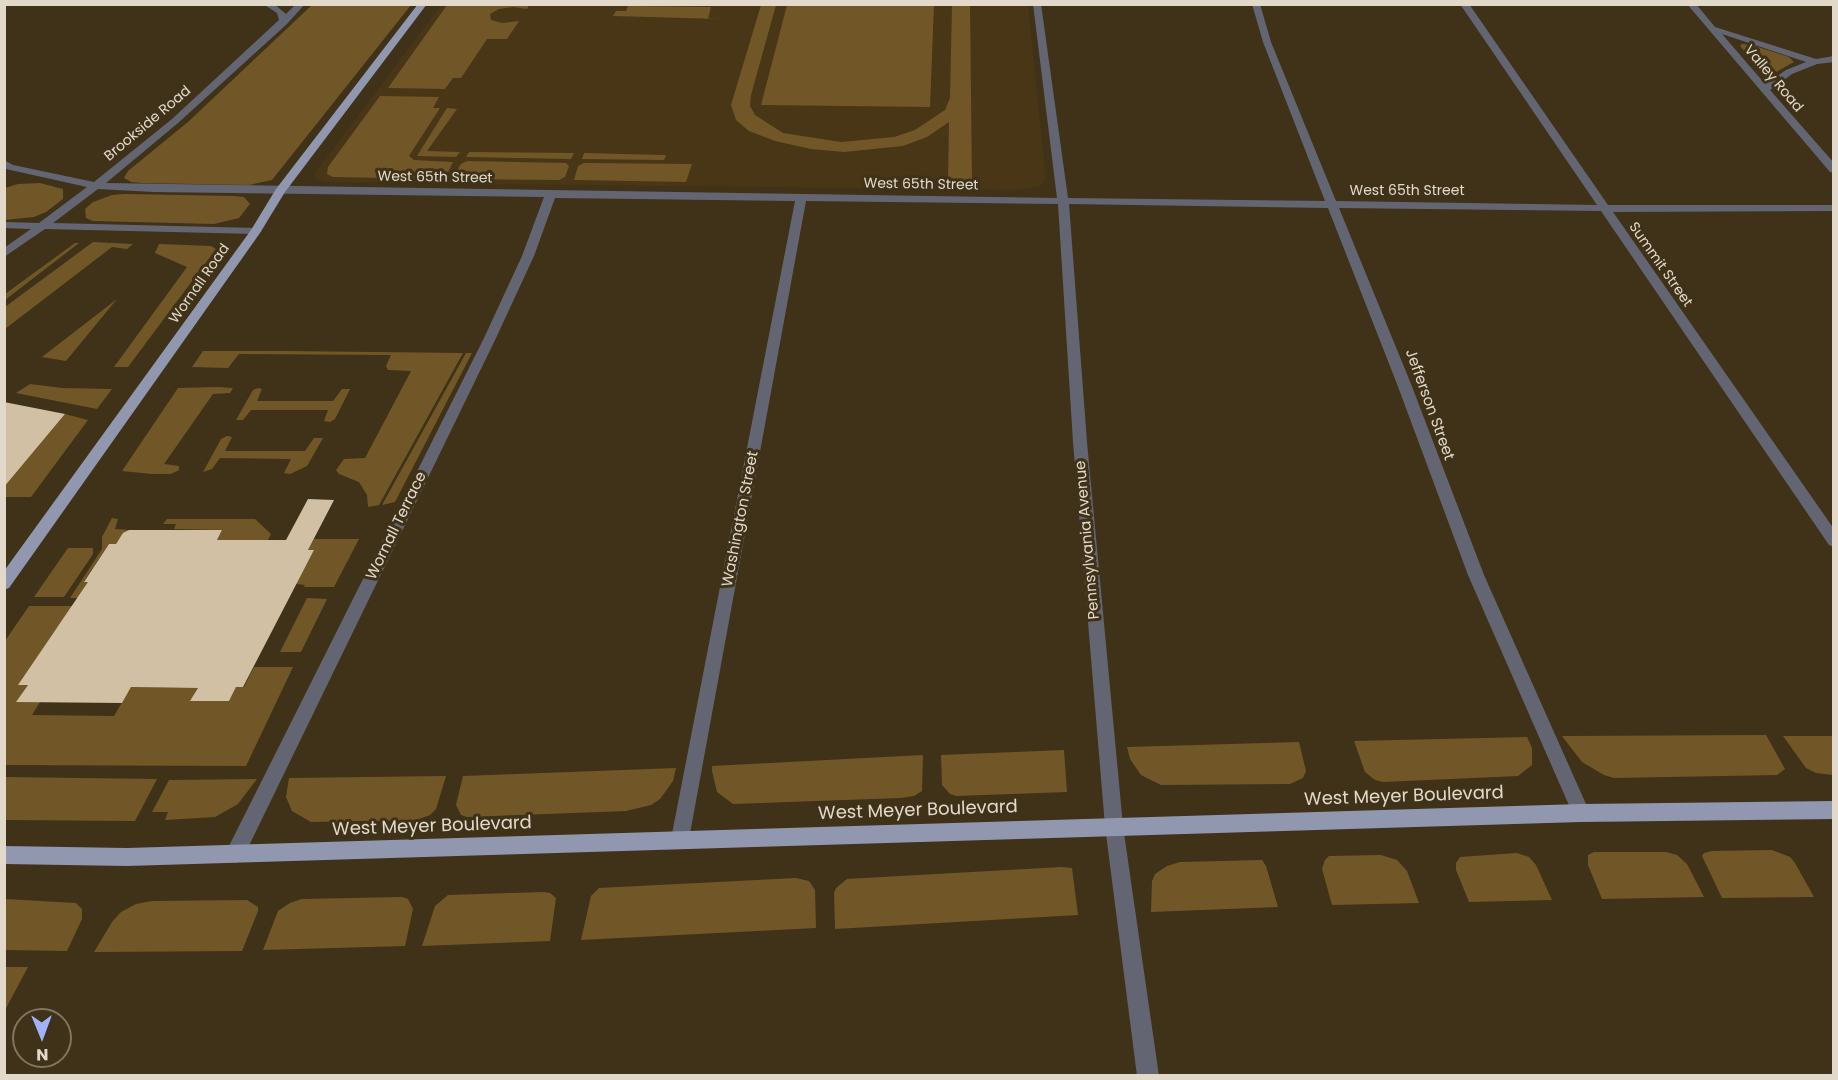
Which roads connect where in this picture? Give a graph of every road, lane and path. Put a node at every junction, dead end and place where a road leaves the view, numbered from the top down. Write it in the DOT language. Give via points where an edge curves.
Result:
graph roads {
  1 [pos="267,4"];
  2 [pos="302,4"];
  3 [pos="423,4"];
  4 [pos="1037,4"];
  5 [pos="1256,4"];
  6 [pos="1464,4"];
  7 [pos="1691,4"];
  8 [pos="284,22"];
  9 [pos="1711,28"];
  10 [pos="1833,59"];
  11 [pos="1815,62"];
  12 [pos="1766,88"];
  13 [pos="6,169"];
  14 [pos="1833,170"];
  15 [pos="96,186"];
  16 [pos="280,191"];
  17 [pos="551,194"];
  18 [pos="801,198"];
  19 [pos="1063,201"];
  20 [pos="1332,206"];
  21 [pos="1602,208"];
  22 [pos="1833,208"];
  23 [pos="4,225"];
  24 [pos="45,226"];
  25 [pos="256,231"];
  26 [pos="4,254"];
  27 [pos="1833,542"];
  28 [pos="4,584"];
  29 [pos="1833,810"];
  30 [pos="1581,813"];
  31 [pos="1114,826"];
  32 [pos="680,839"];
  33 [pos="235,854"];
  34 [pos="4,855"];
  35 [pos="1148,1076"];
  1 -- 8 [label="street" via="281,12"];
  2 -- 8 [label="street, Brookside Road"];
  3 -- 16 [label="main road, Wornall Road"];
  4 -- 19 [label="street, Pennsylvania Avenue"];
  5 -- 20 [label="street, Jefferson Street" via="1267,42"];
  6 -- 21 [label="street, Summit Street"];
  7 -- 9 [label="street, Valley Road"];
  8 -- 15 [label="street, Brookside Road"];
  9 -- 11 [label="street"];
  9 -- 12 [label="street, Valley Road"];
  10 -- 11 [label="street"];
  11 -- 12 [label="street" via="1789,72"];
  12 -- 14 [label="street, Valley Road"];
  13 -- 15 [label="street, West 65th Street"];
  15 -- 16 [label="street, West 65th Street"];
  15 -- 24 [label="street, Brookside Road"];
  16 -- 17 [label="street, West 65th Street"];
  16 -- 25 [label="main road, Wornall Road"];
  17 -- 18 [label="street, West 65th Street"];
  17 -- 33 [label="street, Wornall Terrace" via="528,256 490,338"];
  18 -- 19 [label="street, West 65th Street"];
  18 -- 32 [label="street, Washington Street"];
  19 -- 20 [label="street, West 65th Street"];
  19 -- 31 [label="street, Pennsylvania Avenue"];
  20 -- 21 [label="street, West 65th Street"];
  20 -- 30 [label="street, Jefferson Street" via="1476,575"];
  21 -- 22 [label="street, West 65th Street"];
  21 -- 27 [label="street, Summit Street"];
  23 -- 24 [label="street"];
  24 -- 25 [label="street"];
  24 -- 26 [label="street, Brookside Road"];
  25 -- 28 [label="main road, Wornall Road"];
  29 -- 30 [label="main road, West Meyer Boulevard"];
  30 -- 31 [label="main road, West Meyer Boulevard"];
  31 -- 32 [label="main road, West Meyer Boulevard"];
  31 -- 35 [label="street, Pennsylvania Avenue"];
  32 -- 33 [label="main road, West Meyer Boulevard"];
  33 -- 34 [label="main road, West Meyer Boulevard"];
}
